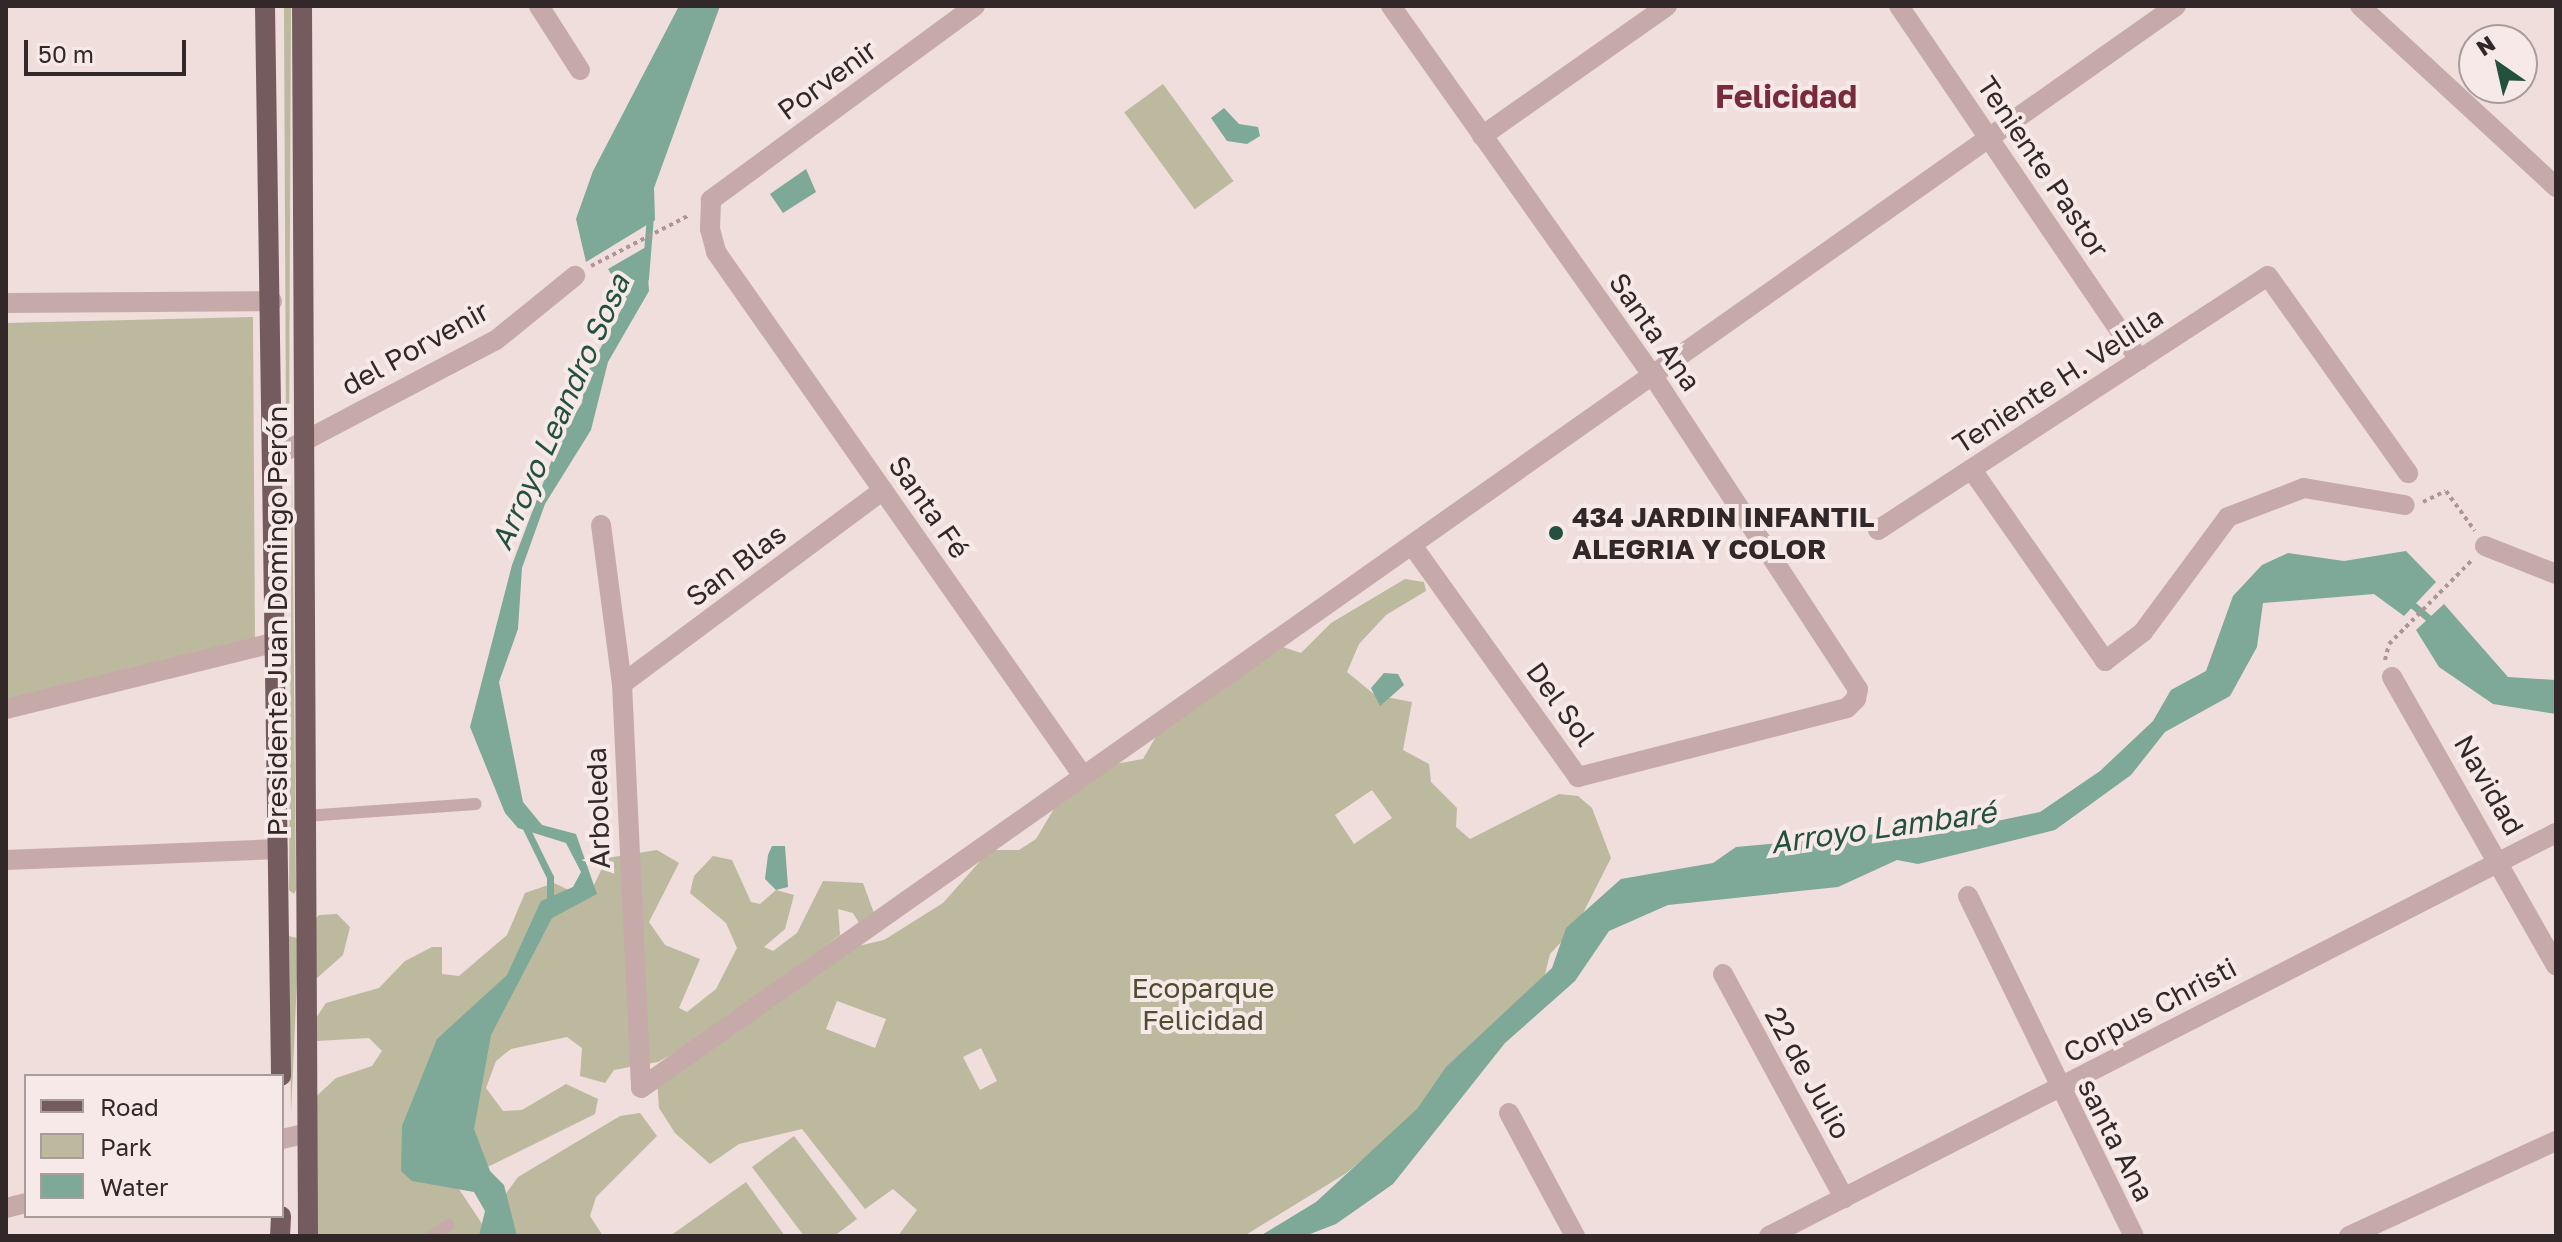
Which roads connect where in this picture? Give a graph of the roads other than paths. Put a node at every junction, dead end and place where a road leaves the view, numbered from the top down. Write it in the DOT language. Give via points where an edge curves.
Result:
graph roads {
  1 [pos="265,6"];
  2 [pos="302,6"];
  3 [pos="539,6"];
  4 [pos="975,6"];
  5 [pos="1391,6"];
  6 [pos="1667,6"];
  7 [pos="1899,6"];
  8 [pos="2176,6"];
  9 [pos="2360,6"];
  10 [pos="580,70"];
  11 [pos="1482,136"];
  12 [pos="1990,139"];
  13 [pos="2556,187"];
  14 [pos="711,200"];
  15 [pos="575,276"];
  16 [pos="272,301"];
  17 [pos="6,303"];
  18 [pos="2140,360"];
  19 [pos="1653,376"];
  20 [pos="305,440"];
  21 [pos="274,457"];
  22 [pos="1972,470"];
  23 [pos="2408,473"];
  24 [pos="883,490"];
  25 [pos="2405,505"];
  26 [pos="601,525"];
  27 [pos="1878,530"];
  28 [pos="1412,545"];
  29 [pos="2485,546"];
  30 [pos="2556,574"];
  31 [pos="273,643"];
  32 [pos="2392,677"];
  33 [pos="622,684"];
  34 [pos="1856,699"];
  35 [pos="6,709"];
  36 [pos="1083,776"];
  37 [pos="476,804"];
  38 [pos="305,816"];
  39 [pos="2556,833"];
  40 [pos="278,849"];
  41 [pos="2500,859"];
  42 [pos="6,860"];
  43 [pos="1968,896"];
  44 [pos="306,918"];
  45 [pos="279,919"];
  46 [pos="2556,966"];
  47 [pos="1723,974"];
  48 [pos="281,1074"];
  49 [pos="2058,1090"];
  50 [pos="1509,1113"];
  51 [pos="307,1133"];
  52 [pos="284,1139"];
  53 [pos="2556,1141"];
  54 [pos="1844,1198"];
  55 [pos="449,1225"];
  56 [pos="308,1236"];
  57 [pos="431,1236"];
  58 [pos="1575,1236"];
  59 [pos="1769,1236"];
  60 [pos="2134,1236"];
  61 [pos="2349,1236"];
  1 -- 16 [label="main road, Presidente Juan Domingo Perón"];
  2 -- 20 [label="main road, Presidente Juan Domingo Perón"];
  3 -- 10 [label="street"];
  4 -- 14 [label="street, Porvenir"];
  5 -- 11 [label="street, Santa Ana"];
  6 -- 11 [label="street"];
  7 -- 12 [label="street, Teniente Pastor"];
  8 -- 12 [label="street"];
  9 -- 13 [label="street"];
  11 -- 19 [label="street, Santa Ana"];
  12 -- 18 [label="street, Teniente Pastor"];
  12 -- 19 [label="street"];
  14 -- 24 [label="street, Santa Fé" via="710,229 729,270"];
  15 -- 20 [label="street, del Porvenir" via="496,340"];
  16 -- 17 [label="street"];
  16 -- 21 [label="main road, Presidente Juan Domingo Perón"];
  18 -- 22 [label="street, Teniente H. Velilla"];
  18 -- 23 [label="street, Teniente H. Velilla" via="2268,276"];
  19 -- 28 [label="street"];
  19 -- 34 [label="street, Santa Ana" via="1858,689"];
  20 -- 21 [label="street, del Porvenir"];
  20 -- 38 [label="main road, Presidente Juan Domingo Perón"];
  21 -- 31 [label="main road, Presidente Juan Domingo Perón"];
  22 -- 25 [label="street" via="2105,661 2143,632 2209,534 2228,517 2304,488"];
  22 -- 27 [label="street, Teniente H. Velilla"];
  24 -- 33 [label="street, San Blas"];
  24 -- 36 [label="street, Santa Fé"];
  26 -- 33 [label="street, Arboleda"];
  28 -- 34 [label="street, Del Sol" via="1578,777 1847,708"];
  28 -- 36 [label="street"];
  29 -- 30 [label="street"];
  31 -- 35 [label="street"];
  31 -- 40 [label="main road, Presidente Juan Domingo Perón"];
  32 -- 41 [label="street, Navidad"];
  33 -- 36 [label="street, Arboleda" via="641,1088"];
  37 -- 38 [label="lane"];
  38 -- 44 [label="main road, Presidente Juan Domingo Perón"];
  39 -- 41 [label="street, Corpus Christi"];
  40 -- 42 [label="street"];
  40 -- 45 [label="main road, Presidente Juan Domingo Perón"];
  41 -- 46 [label="street, Navidad"];
  41 -- 49 [label="street, Corpus Christi"];
  43 -- 49 [label="street, santa Ana"];
  44 -- 45 [label="main road"];
  44 -- 51 [label="main road, Presidente Juan Domingo Perón"];
  45 -- 48 [label="main road, Presidente Juan Domingo Perón"];
  47 -- 54 [label="street, 22 de Julio"];
  49 -- 54 [label="street, Corpus Christi"];
  49 -- 60 [label="street, santa Ana"];
  50 -- 58 [label="street"];
  51 -- 52 [label="street"];
  51 -- 56 [label="main road, Presidente Juan Domingo Perón"];
  53 -- 61 [label="street"];
  54 -- 59 [label="street, Corpus Christi"];
  55 -- 57 [label="lane"];
}
